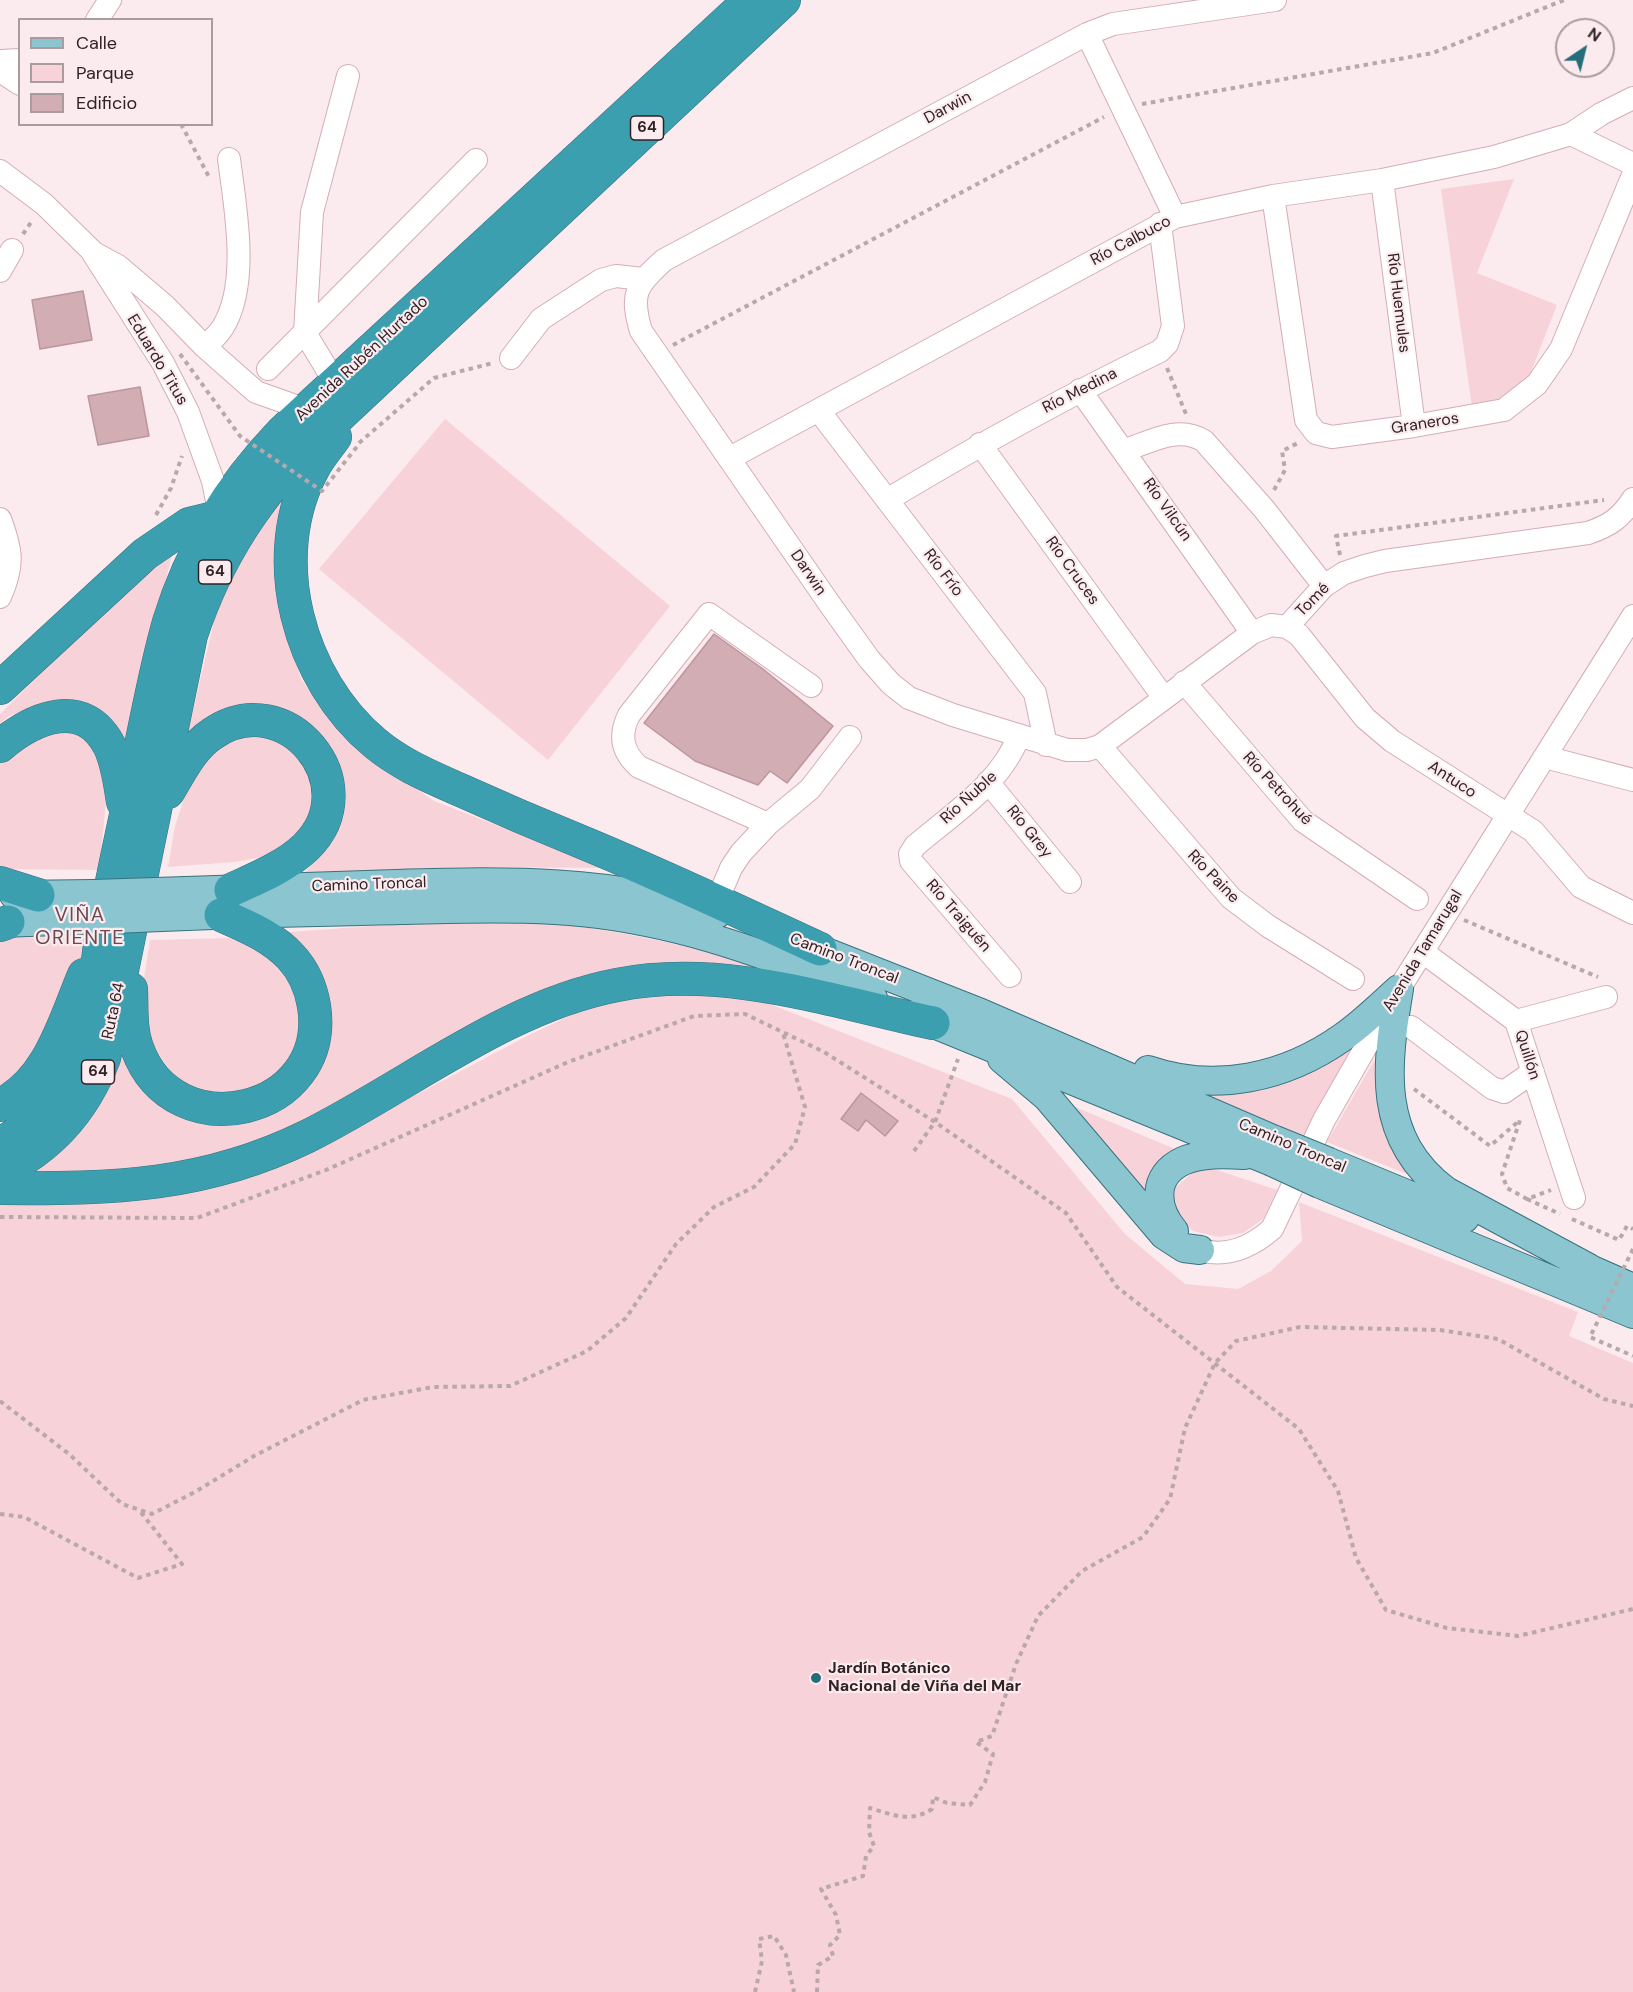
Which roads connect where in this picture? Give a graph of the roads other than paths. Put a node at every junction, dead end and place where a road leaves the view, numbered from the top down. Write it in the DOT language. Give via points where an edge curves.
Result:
graph roads {
  1 [pos="110,0"];
  2 [pos="750,0"];
  3 [pos="784,0"];
  4 [pos="1275,0"];
  5 [pos="98,18"];
  6 [pos="1087,34"];
  7 [pos="18,60"];
  8 [pos="0,61"];
  9 [pos="0,71"];
  10 [pos="348,76"];
  11 [pos="18,83"];
  12 [pos="1633,98"];
  13 [pos="1571,134"];
  14 [pos="229,159"];
  15 [pos="476,160"];
  16 [pos="1633,164"];
  17 [pos="0,171"];
  18 [pos="1633,175"];
  19 [pos="1382,180"];
  20 [pos="1273,196"];
  21 [pos="1167,220"];
  22 [pos="12,250"];
  23 [pos="91,250"];
  24 [pos="0,271"];
  25 [pos="643,279"];
  26 [pos="165,306"];
  27 [pos="138,326"];
  28 [pos="305,333"];
  29 [pos="205,347"];
  30 [pos="511,358"];
  31 [pos="268,369"];
  32 [pos="336,384"];
  33 [pos="371,387"];
  34 [pos="1080,390"];
  35 [pos="307,410"];
  36 [pos="819,411"];
  37 [pos="1414,426"];
  38 [pos="980,444"];
  39 [pos="1126,450"];
  40 [pos="730,459"];
  41 [pos="1633,499"];
  42 [pos="887,500"];
  43 [pos="216,515"];
  44 [pos="0,519"];
  45 [pos="1324,586"];
  46 [pos="0,597"];
  47 [pos="1633,616"];
  48 [pos="1287,627"];
  49 [pos="1252,633"];
  50 [pos="1184,682"];
  51 [pos="811,686"];
  52 [pos="0,688"];
  53 [pos="1164,698"];
  54 [pos="1019,735"];
  55 [pos="850,737"];
  56 [pos="1046,745"];
  57 [pos="0,746"];
  58 [pos="1100,746"];
  59 [pos="1545,757"];
  60 [pos="1633,780"];
  61 [pos="988,782"];
  62 [pos="141,812"];
  63 [pos="1506,815"];
  64 [pos="768,825"];
  65 [pos="910,854"];
  66 [pos="1070,882"];
  67 [pos="0,883"];
  68 [pos="38,895"];
  69 [pos="1417,899"];
  70 [pos="717,901"];
  71 [pos="226,902"];
  72 [pos="1633,913"];
  73 [pos="2,916"];
  74 [pos="103,920"];
  75 [pos="820,949"];
  76 [pos="1423,952"];
  77 [pos="1010,976"];
  78 [pos="1353,979"];
  79 [pos="1399,989"];
  80 [pos="1607,989"];
  81 [pos="1516,1021"];
  82 [pos="933,1023"];
  83 [pos="1007,1024"];
  84 [pos="1411,1027"];
  85 [pos="973,1039"];
  86 [pos="1533,1072"];
  87 [pos="0,1105"];
  88 [pos="0,1144"];
  89 [pos="1268,1152"];
  90 [pos="0,1172"];
  91 [pos="1324,1173"];
  92 [pos="0,1188"];
  93 [pos="1571,1191"];
  94 [pos="1200,1250"];
  95 [pos="1589,1268"];
  96 [pos="1633,1288"];
  97 [pos="1633,1314"];
  1 -- 5 [label="street"];
  2 -- 32 [label="highway, Avenida Rubén Hurtado / 64"];
  3 -- 33 [label="highway, Avenida Rubén Hurtado / 64"];
  4 -- 6 [label="street, Darwin" via="1113,24"];
  6 -- 21 [label="street"];
  6 -- 25 [label="street, Darwin" via="686,247"];
  7 -- 8 [label="street"];
  9 -- 11 [label="street"];
  10 -- 28 [label="street" via="312,212"];
  12 -- 13 [label="street, Río Calbuco"];
  13 -- 16 [label="street"];
  13 -- 19 [label="street, Río Calbuco" via="1494,157"];
  14 -- 29 [label="street" via="239,236 233,298 224,327"];
  15 -- 28 [label="street"];
  17 -- 23 [label="street, Eduardo Titus" via="44,204"];
  18 -- 37 [label="street, Graneros" via="1561,349 1537,384 1504,410"];
  19 -- 20 [label="street, Río Calbuco"];
  19 -- 37 [label="street, Río Huemules"];
  20 -- 21 [label="street, Río Calbuco"];
  20 -- 37 [label="street, Graneros" via="1306,420 1316,434 1332,437"];
  21 -- 34 [label="street, Río Medina" via="1173,326 1167,344"];
  21 -- 36 [label="street, Río Calbuco"];
  22 -- 24 [label="street"];
  23 -- 26 [label="street, Eduardo Titus" via="118,266"];
  23 -- 27 [label="street, Eduardo Titus"];
  25 -- 30 [label="street" via="616,276 602,280 541,319"];
  25 -- 40 [label="street, Darwin" via="633,305 641,331"];
  26 -- 27 [label="street"];
  26 -- 29 [label="street, Eduardo Titus"];
  27 -- 43 [label="street, Eduardo Titus" via="163,363 192,420 213,481"];
  28 -- 31 [label="street"];
  28 -- 32 [label="street"];
  29 -- 35 [label="street, Eduardo Titus" via="255,392"];
  32 -- 35 [label="highway, Avenida Rubén Hurtado / 64"];
  33 -- 62 [label="highway, Avenida Rubén Hurtado / 64" via="273,482 224,556 191,635"];
  33 -- 70 [label="highway" via="314,467 299,508 293,542 293,593 298,619 305,644 327,688 376,743 417,770"];
  34 -- 38 [label="street, Río Medina"];
  34 -- 39 [label="street, Río Vilcún"];
  35 -- 43 [label="highway, Avenida Rubén Hurtado / 64" via="259,456"];
  36 -- 40 [label="street, Río Calbuco"];
  36 -- 42 [label="street, Río Frío"];
  38 -- 42 [label="street, Río Medina"];
  38 -- 53 [label="street, Río Cruces"];
  39 -- 45 [label="street" via="1180,432 1204,441"];
  39 -- 49 [label="street, Río Vilcún"];
  40 -- 54 [label="street, Darwin" via="831,606 891,684 909,698 953,716"];
  41 -- 45 [label="street, Tomé" via="1619,518 1588,533 1385,561 1344,573"];
  42 -- 56 [label="street, Río Frío" via="1035,693"];
  43 -- 52 [label="highway" via="189,524 145,554"];
  43 -- 62 [label="highway, Avenida Rubén Hurtado / 64" via="170,621"];
  44 -- 46 [label="street" via="8,541 10,573"];
  45 -- 48 [label="street, Tomé"];
  47 -- 59 [label="street, Avenida Tamarugal"];
  48 -- 49 [label="street, Tomé" via="1271,625"];
  48 -- 63 [label="street, Antuco" via="1299,635 1365,718 1392,741"];
  49 -- 50 [label="street, Tomé"];
  50 -- 53 [label="street, Tomé"];
  50 -- 69 [label="street, Río Petrohué" via="1303,821"];
  51 -- 64 [label="street" via="709,614 625,724 623,743 639,767"];
  53 -- 58 [label="street, Tomé"];
  54 -- 56 [label="street"];
  54 -- 61 [label="street, Río Ñuble" via="1013,752"];
  55 -- 64 [label="street" via="810,789"];
  56 -- 58 [label="street" via="1077,750"];
  57 -- 62 [label="highway" via="44,718 69,717 91,725 111,749"];
  58 -- 78 [label="street, Río Paine" via="1231,898"];
  59 -- 60 [label="street"];
  59 -- 63 [label="street, Avenida Tamarugal"];
  61 -- 65 [label="street, Río Ñuble"];
  61 -- 66 [label="street, Río Grey"];
  62 -- 71 [label="highway" via="210,735 236,722 265,721 279,725 314,750 328,792 323,822 316,835 295,856"];
  62 -- 74 [label="highway, Ruta 64 / 64"];
  63 -- 72 [label="street, Antuco" via="1533,831 1581,887"];
  63 -- 76 [label="street, Avenida Tamarugal"];
  64 -- 70 [label="street" via="741,853"];
  65 -- 77 [label="street, Río Traiguén" via="911,861"];
  67 -- 68 [label="highway"];
  68 -- 73 [label="main road, Camino Troncal"];
  68 -- 74 [label="main road, Camino Troncal"];
  70 -- 75 [label="highway"];
  71 -- 74 [label="main road, Camino Troncal, bridge" via="186,903"];
  71 -- 74 [label="highway" via="290,956 308,983 315,1014 311,1047 296,1075 271,1097 241,1108 208,1109 177,1097 152,1076 132,1031"];
  71 -- 75 [label="main road, Camino Troncal" via="507,880 576,884 697,906"];
  71 -- 82 [label="main road, Camino Troncal" via="508,907 625,918 762,954"];
  73 -- 74 [label="main road, Camino Troncal"];
  74 -- 87 [label="highway" via="54,1047 24,1091"];
  74 -- 88 [label="highway, Ruta 64 / 64" via="90,1018 77,1060 40,1114"];
  74 -- 90 [label="highway, Ruta 64 / 64" via="109,1035 95,1080 84,1101 54,1137"];
  75 -- 83 [label="main road, Camino Troncal"];
  76 -- 79 [label="street, Avenida Tamarugal"];
  76 -- 81 [label="street, Quillón"];
  79 -- 83 [label="main road" via="1343,1037 1303,1061 1267,1075 1232,1082 1175,1079"];
  79 -- 94 [label="street, Avenida Tamarugal" via="1324,1120 1272,1229 1258,1242 1241,1249 1218,1255"];
  79 -- 95 [label="main road" via="1389,1048 1392,1107 1397,1128 1416,1163 1446,1191"];
  80 -- 81 [label="street"];
  81 -- 86 [label="street, Quillón"];
  82 -- 85 [label="main road, Camino Troncal"];
  82 -- 92 [label="highway" via="754,984 708,978 617,985 572,996 527,1014 308,1136 238,1164 130,1186"];
  83 -- 89 [label="main road, Camino Troncal"];
  84 -- 86 [label="street" via="1492,1088 1504,1092"];
  85 -- 89 [label="main road, Camino Troncal"];
  85 -- 94 [label="main road" via="1047,1097 1164,1235 1184,1248"];
  86 -- 93 [label="street, Quillón"];
  89 -- 91 [label="main road, Camino Troncal, bridge"];
  89 -- 94 [label="main road" via="1221,1154 1184,1161 1164,1179 1158,1191 1161,1213 1178,1235"];
  91 -- 95 [label="main road, Camino Troncal"];
  91 -- 97 [label="main road, Camino Troncal"];
  95 -- 96 [label="main road, Camino Troncal"];
}
